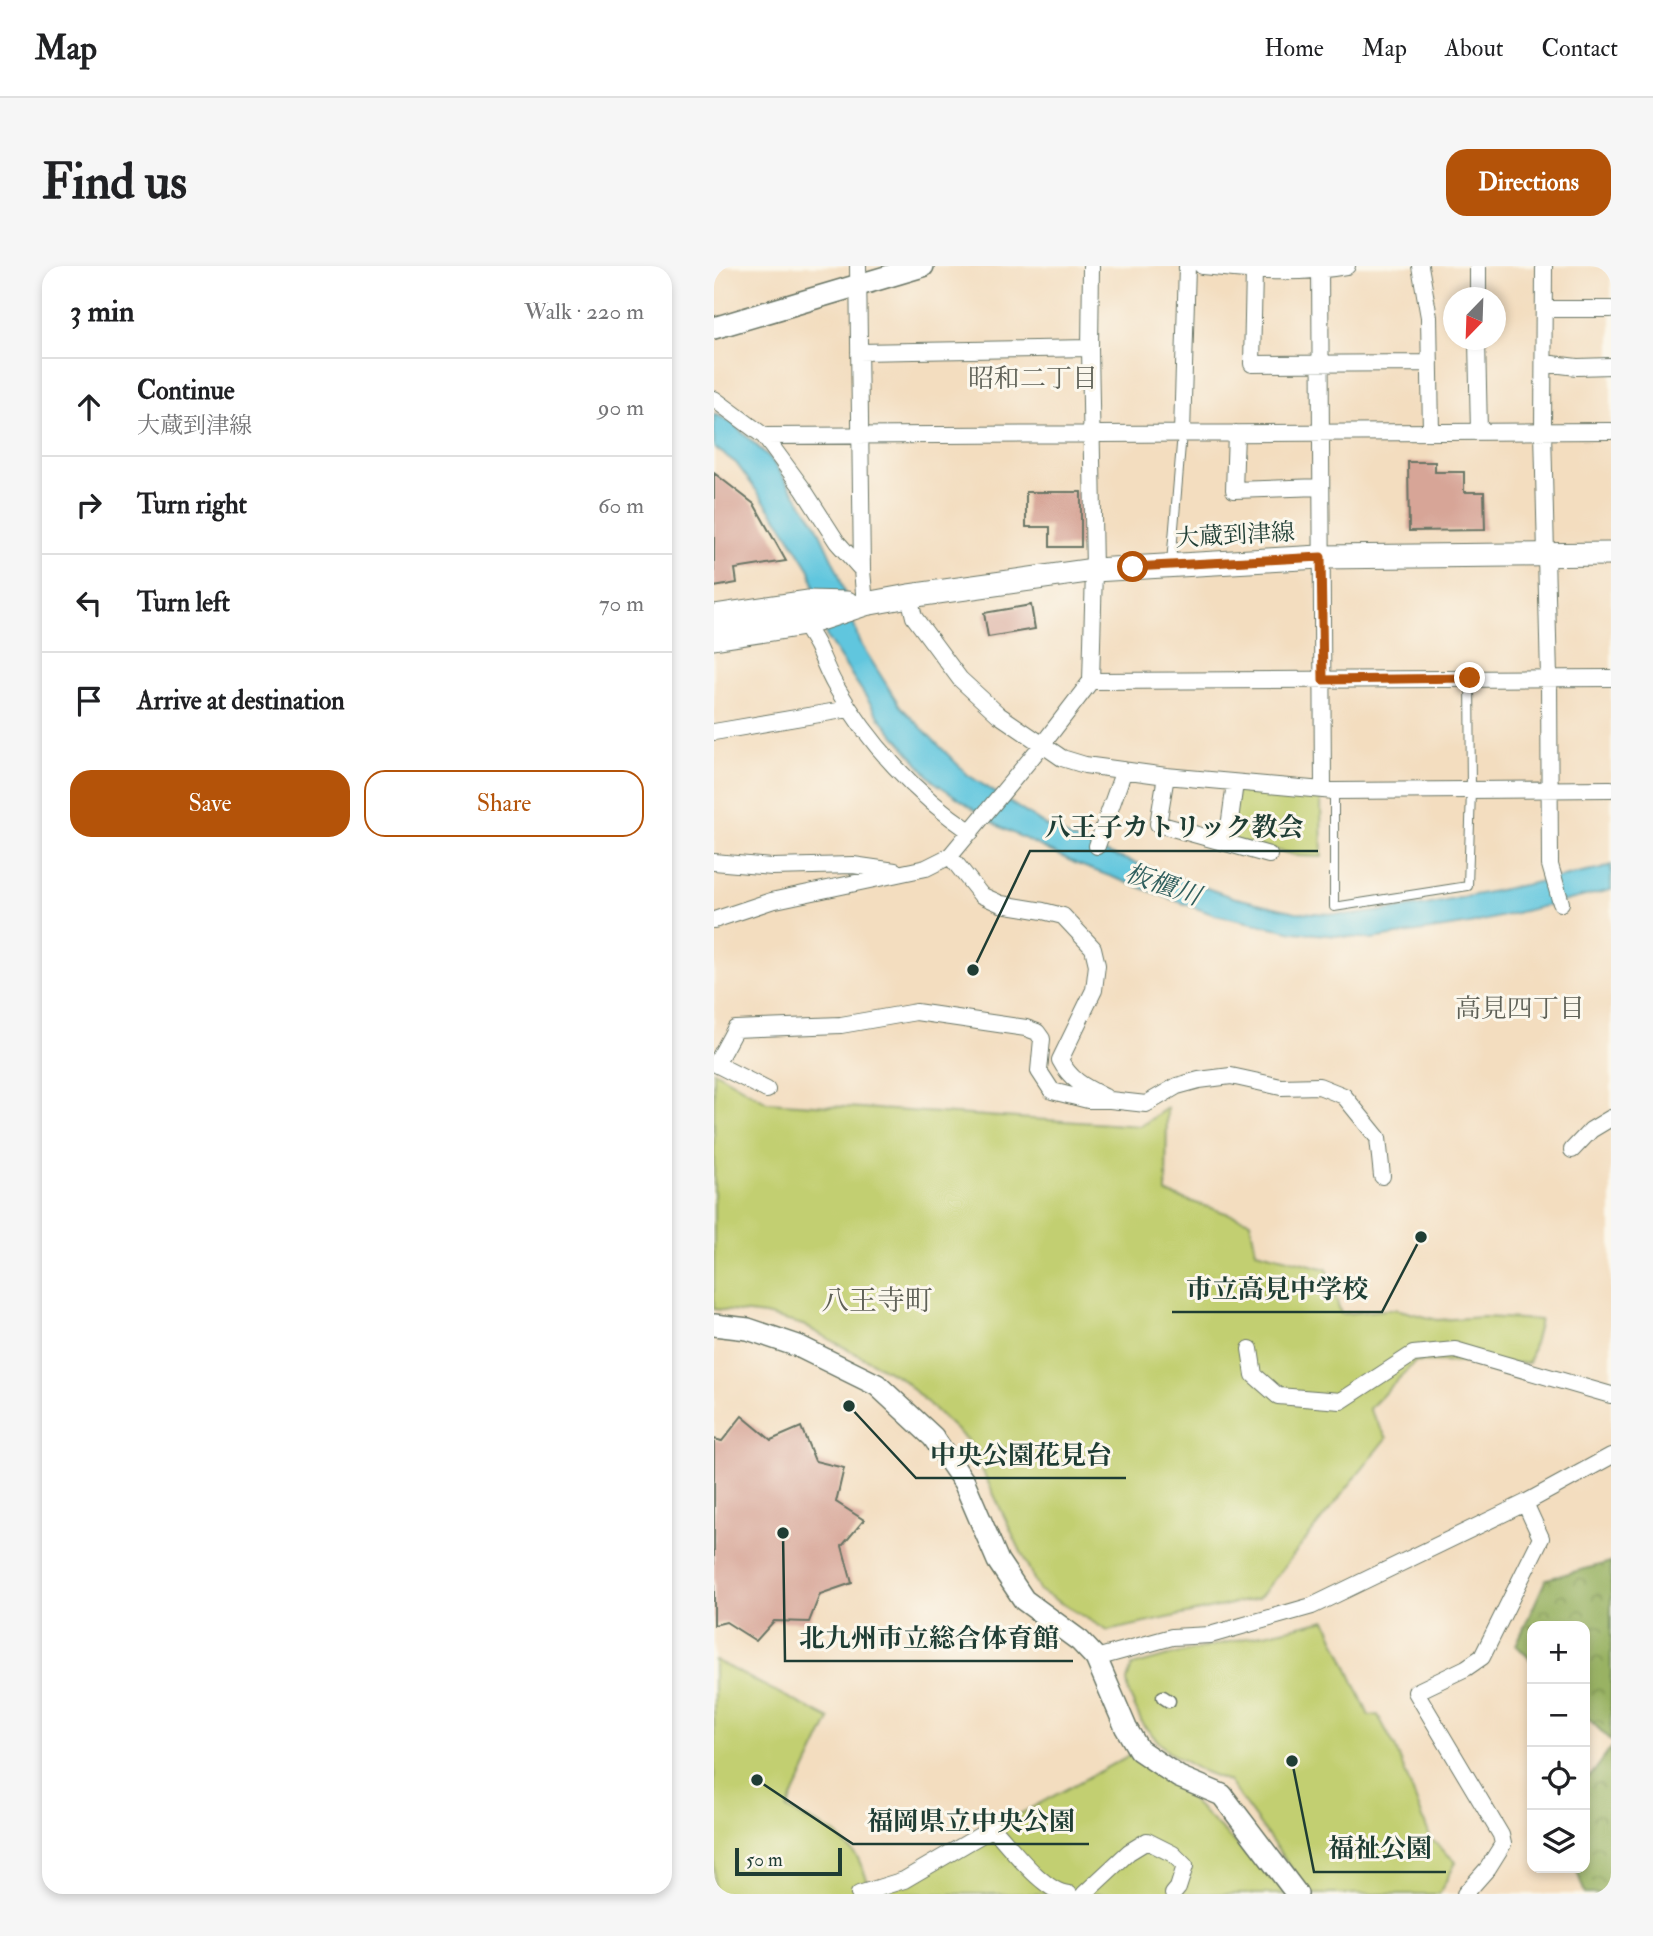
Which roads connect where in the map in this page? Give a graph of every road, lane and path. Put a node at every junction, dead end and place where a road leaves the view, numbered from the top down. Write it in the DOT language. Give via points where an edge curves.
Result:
graph roads {
  1 [pos="923,266"];
  2 [pos="1091,266"];
  3 [pos="1187,266"];
  4 [pos="1202,266"];
  5 [pos="1347,266"];
  6 [pos="1420,266"];
  7 [pos="1478,266"];
  8 [pos="1544,266"];
  9 [pos="1320,269"];
  10 [pos="1254,271"];
  11 [pos="858,275"];
  12 [pos="1478,287"];
  13 [pos="1545,309"];
  14 [pos="1611,309"];
  15 [pos="714,328"];
  16 [pos="1090,348"];
  17 [pos="1477,350"];
  18 [pos="859,352"];
  19 [pos="1321,363"];
  20 [pos="1430,363"];
  21 [pos="1544,363"];
  22 [pos="1611,366"];
  23 [pos="714,399"];
  24 [pos="1543,431"];
  25 [pos="1611,431"];
  26 [pos="1321,432"];
  27 [pos="1431,432"];
  28 [pos="1479,432"];
  29 [pos="1182,433"];
  30 [pos="1236,433"];
  31 [pos="1092,434"];
  32 [pos="860,435"];
  33 [pos="764,436"];
  34 [pos="1321,487"];
  35 [pos="1611,554"];
  36 [pos="1546,555"];
  37 [pos="1321,557"];
  38 [pos="1171,565"];
  39 [pos="862,570"];
  40 [pos="1094,570"];
  41 [pos="909,596"];
  42 [pos="865,604"];
  43 [pos="805,613"];
  44 [pos="714,616"];
  45 [pos="714,638"];
  46 [pos="1470,678"];
  47 [pos="1549,678"];
  48 [pos="1611,678"];
  49 [pos="1323,680"];
  50 [pos="1091,681"];
  51 [pos="849,709"];
  52 [pos="714,732"];
  53 [pos="1042,745"];
  54 [pos="1124,770"];
  55 [pos="1166,776"];
  56 [pos="1235,783"];
  57 [pos="1550,789"];
  58 [pos="1611,789"];
  59 [pos="1329,790"];
  60 [pos="1471,790"];
  61 [pos="973,829"];
  62 [pos="1223,842"];
  63 [pos="1097,846"];
  64 [pos="1269,855"];
  65 [pos="950,856"];
  66 [pos="714,862"];
  67 [pos="904,873"];
  68 [pos="1561,903"];
  69 [pos="714,920"];
  70 [pos="715,1064"];
  71 [pos="767,1090"];
  72 [pos="1110,1100"];
  73 [pos="1611,1118"];
  74 [pos="1572,1150"];
  75 [pos="1382,1176"];
  76 [pos="714,1325"];
  77 [pos="1250,1349"];
  78 [pos="1611,1395"];
  79 [pos="1611,1456"];
  80 [pos="1525,1503"];
  81 [pos="1096,1658"];
  82 [pos="859,1894"];
  83 [pos="1069,1894"];
  84 [pos="1084,1894"];
  85 [pos="1173,1894"];
  86 [pos="1297,1894"];
  87 [pos="1465,1894"];
  1 -- 11 [label="street"];
  2 -- 16 [label="street"];
  3 -- 29 [label="street"];
  4 -- 10 [label="street"];
  5 -- 9 [label="street"];
  6 -- 20 [label="street" via="1429,317"];
  7 -- 12 [label="street"];
  8 -- 13 [label="street"];
  9 -- 10 [label="street"];
  9 -- 19 [label="street"];
  10 -- 19 [label="street" via="1252,364"];
  11 -- 15 [label="street"];
  11 -- 18 [label="street"];
  13 -- 14 [label="street"];
  13 -- 21 [label="street"];
  16 -- 18 [label="street"];
  16 -- 31 [label="street"];
  17 -- 28 [label="street"];
  18 -- 32 [label="street"];
  19 -- 20 [label="street"];
  19 -- 26 [label="street"];
  20 -- 27 [label="street"];
  21 -- 22 [label="street"];
  21 -- 24 [label="street"];
  23 -- 33 [label="street"];
  24 -- 25 [label="street"];
  24 -- 28 [label="street"];
  24 -- 36 [label="street"];
  26 -- 27 [label="street"];
  26 -- 30 [label="street"];
  26 -- 34 [label="street"];
  27 -- 28 [label="street"];
  29 -- 30 [label="street"];
  29 -- 31 [label="street"];
  29 -- 38 [label="lane"];
  30 -- 34 [label="street" via="1234,490"];
  31 -- 32 [label="street"];
  31 -- 40 [label="street"];
  32 -- 33 [label="street"];
  32 -- 39 [label="street"];
  33 -- 39 [label="street" via="837,542"];
  34 -- 37 [label="street"];
  35 -- 36 [label="main road, 大蔵到津線"];
  36 -- 37 [label="main road, 大蔵到津線"];
  36 -- 47 [label="street"];
  37 -- 38 [label="main road, 大蔵到津線"];
  37 -- 49 [label="street"];
  38 -- 40 [label="main road, 大蔵到津線"];
  39 -- 42 [label="street"];
  40 -- 41 [label="main road, 大蔵到津線"];
  40 -- 50 [label="street"];
  41 -- 42 [label="main road, 大蔵到津線"];
  41 -- 53 [label="street" via="914,617 960,679 999,715"];
  42 -- 43 [label="main road, 大蔵到津線"];
  43 -- 44 [label="main road, 大蔵到津線"];
  43 -- 45 [label="main road, 大蔵到津線"];
  43 -- 51 [label="street"];
  46 -- 47 [label="street"];
  46 -- 49 [label="street"];
  46 -- 60 [label="lane"];
  47 -- 48 [label="street"];
  47 -- 57 [label="street"];
  49 -- 50 [label="street"];
  49 -- 59 [label="street"];
  50 -- 53 [label="street"];
  51 -- 52 [label="street"];
  51 -- 61 [label="street" via="886,757 926,796 953,820"];
  53 -- 54 [label="street" via="1062,758"];
  53 -- 61 [label="street"];
  54 -- 55 [label="street"];
  54 -- 63 [label="street"];
  55 -- 56 [label="street"];
  55 -- 62 [label="street" via="1158,824"];
  56 -- 59 [label="street"];
  56 -- 62 [label="street"];
  57 -- 58 [label="street"];
  57 -- 60 [label="street"];
  57 -- 68 [label="street" via="1550,865"];
  59 -- 60 [label="street"];
  59 -- 60 [label="lane" via="1334,907 1468,886"];
  61 -- 65 [label="street"];
  62 -- 64 [label="street"];
  65 -- 67 [label="street"];
  65 -- 72 [label="street" via="981,895 1001,904 1063,916 1093,948 1097,965 1094,990 1060,1060 1068,1074"];
  66 -- 67 [label="street" via="772,867 853,864"];
  67 -- 69 [label="street" via="771,901"];
  70 -- 71 [label="street"];
  70 -- 72 [label="street" via="735,1029 841,1025 916,1012 1037,1032 1042,1039 1039,1071 1052,1091"];
  72 -- 75 [label="street" via="1146,1104 1177,1086 1231,1076 1281,1087 1319,1086 1344,1096 1378,1138"];
  73 -- 74 [label="street"];
  76 -- 81 [label="street" via="748,1329 798,1346 877,1385 933,1437 964,1482 998,1561 1024,1600"];
  77 -- 78 [label="street" via="1254,1375 1278,1396 1340,1401 1413,1354 1455,1350"];
  79 -- 80 [label="street"];
  80 -- 81 [label="street" via="1312,1606 1210,1635 1172,1637"];
  80 -- 87 [label="street" via="1541,1538 1482,1657 1416,1692 1501,1835 1503,1844"];
  81 -- 86 [label="street" via="1139,1750 1179,1777 1222,1795"];
  82 -- 83 [label="street" via="904,1880 993,1828 1043,1882"];
  84 -- 85 [label="street" via="1147,1841 1173,1854 1185,1867"];
}
